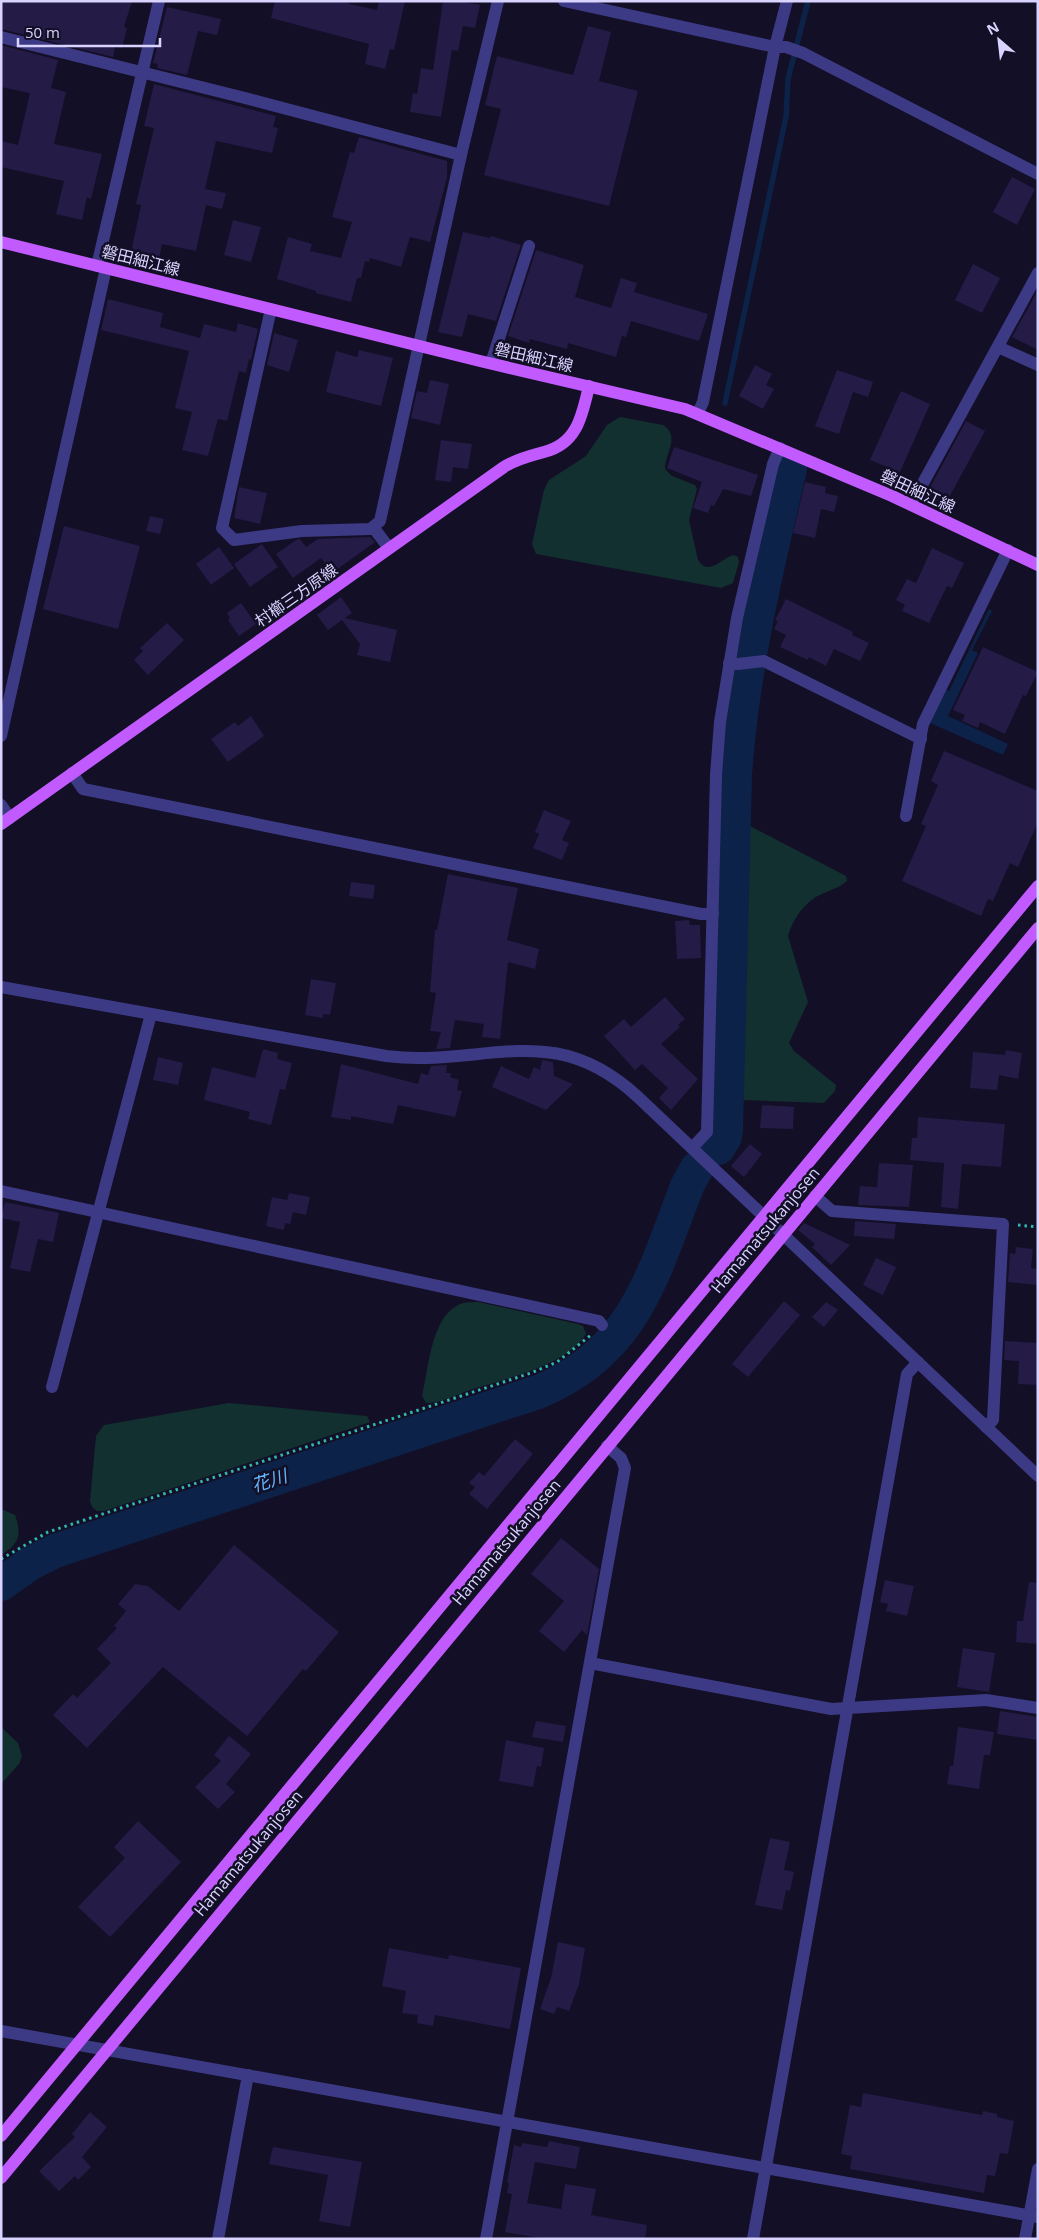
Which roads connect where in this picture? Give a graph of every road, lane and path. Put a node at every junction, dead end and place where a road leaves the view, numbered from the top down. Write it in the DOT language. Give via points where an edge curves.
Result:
graph roads {
  1 [pos="159,1"];
  2 [pos="498,1"];
  3 [pos="564,1"];
  4 [pos="787,1"];
  5 [pos="1,38"];
  6 [pos="780,47"];
  7 [pos="142,72"];
  8 [pos="461,155"];
  9 [pos="1038,174"];
  10 [pos="1,242"];
  11 [pos="529,246"];
  12 [pos="102,267"];
  13 [pos="1038,273"];
  14 [pos="271,309"];
  15 [pos="420,346"];
  16 [pos="998,348"];
  17 [pos="491,363"];
  18 [pos="1038,365"];
  19 [pos="589,386"];
  20 [pos="698,413"];
  21 [pos="780,448"];
  22 [pos="911,505"];
  23 [pos="373,527"];
  24 [pos="389,548"];
  25 [pos="1008,550"];
  26 [pos="1038,564"];
  27 [pos="733,664"];
  28 [pos="1,736"];
  29 [pos="920,738"];
  30 [pos="72,773"];
  31 [pos="1,805"];
  32 [pos="906,816"];
  33 [pos="6,821"];
  34 [pos="1038,886"];
  35 [pos="713,914"];
  36 [pos="1038,928"];
  37 [pos="1,987"];
  38 [pos="151,1014"];
  39 [pos="692,1148"];
  40 [pos="1,1191"];
  41 [pos="815,1196"];
  42 [pos="99,1212"];
  43 [pos="763,1216"];
  44 [pos="783,1234"];
  45 [pos="602,1325"];
  46 [pos="918,1362"];
  47 [pos="52,1387"];
  48 [pos="986,1427"];
  49 [pos="607,1446"];
  50 [pos="1038,1476"];
  51 [pos="1,1559"];
  52 [pos="590,1664"];
  53 [pos="846,1708"];
  54 [pos="1038,1708"];
  55 [pos="1,2031"];
  56 [pos="77,2045"];
  57 [pos="107,2050"];
  58 [pos="248,2075"];
  59 [pos="507,2122"];
  60 [pos="1,2136"];
  61 [pos="765,2168"];
  62 [pos="1038,2169"];
  63 [pos="1,2178"];
  64 [pos="1033,2216"];
  65 [pos="218,2239"];
  66 [pos="486,2239"];
  67 [pos="753,2239"];
  68 [pos="1025,2239"];
  1 -- 7 [label="street"];
  2 -- 8 [label="street"];
  3 -- 6 [label="street"];
  4 -- 6 [label="street"];
  5 -- 7 [label="street"];
  6 -- 9 [label="street" via="803,53"];
  6 -- 20 [label="street"];
  7 -- 8 [label="street"];
  7 -- 12 [label="street"];
  8 -- 15 [label="street"];
  10 -- 12 [label="main road, 磐田細江線"];
  11 -- 17 [label="street"];
  12 -- 14 [label="main road, 磐田細江線"];
  12 -- 28 [label="street"];
  13 -- 16 [label="street"];
  14 -- 15 [label="main road, 磐田細江線"];
  14 -- 23 [label="street" via="222,528 234,540 289,532"];
  15 -- 17 [label="main road, 磐田細江線"];
  15 -- 23 [label="street" via="380,521"];
  16 -- 18 [label="street"];
  16 -- 22 [label="street"];
  17 -- 19 [label="main road, 磐田細江線"];
  19 -- 20 [label="main road, 磐田細江線"];
  19 -- 24 [label="main road, 村櫛三方原線" via="582,419 569,439 550,451 509,463"];
  20 -- 21 [label="main road, 磐田細江線"];
  21 -- 22 [label="main road, 磐田細江線"];
  21 -- 27 [label="street" via="773,464"];
  22 -- 25 [label="main road, 磐田細江線"];
  23 -- 24 [label="street"];
  24 -- 30 [label="main road, 村櫛三方原線"];
  25 -- 26 [label="main road, 磐田細江線"];
  25 -- 29 [label="street" via="923,724"];
  27 -- 29 [label="street" via="764,661"];
  27 -- 35 [label="street" via="718,749"];
  29 -- 32 [label="street"];
  30 -- 33 [label="main road, 村櫛三方原線"];
  30 -- 35 [label="street" via="83,788"];
  31 -- 33 [label="street"];
  34 -- 43 [label="main road, Hamamatsukanjosen"];
  35 -- 39 [label="street" via="707,1132"];
  36 -- 41 [label="main road, Hamamatsukanjosen"];
  37 -- 38 [label="street"];
  38 -- 39 [label="street" via="408,1058 444,1058 520,1050 558,1052 602,1068 621,1081"];
  38 -- 42 [label="street"];
  39 -- 43 [label="street"];
  40 -- 42 [label="street"];
  41 -- 44 [label="main road, Hamamatsukanjosen"];
  41 -- 48 [label="street" via="832,1211 1003,1224 993,1420"];
  42 -- 45 [label="street" via="599,1321"];
  42 -- 47 [label="street"];
  43 -- 44 [label="street"];
  43 -- 56 [label="main road, Hamamatsukanjosen"];
  44 -- 46 [label="street"];
  44 -- 49 [label="main road, Hamamatsukanjosen"];
  45 -- 51 [label="path" via="557,1362 531,1373 48,1532"];
  46 -- 48 [label="street"];
  46 -- 53 [label="street" via="907,1374"];
  48 -- 50 [label="street"];
  49 -- 52 [label="street" via="621,1458 625,1468"];
  49 -- 57 [label="main road, Hamamatsukanjosen"];
  52 -- 53 [label="street" via="831,1709"];
  52 -- 59 [label="street"];
  53 -- 54 [label="street" via="986,1700"];
  53 -- 61 [label="street"];
  55 -- 56 [label="street"];
  56 -- 57 [label="street"];
  56 -- 60 [label="main road, Hamamatsukanjosen"];
  57 -- 58 [label="street"];
  57 -- 63 [label="main road, Hamamatsukanjosen"];
  58 -- 59 [label="street"];
  58 -- 65 [label="street"];
  59 -- 61 [label="street"];
  59 -- 66 [label="street"];
  61 -- 64 [label="street"];
  61 -- 67 [label="street"];
  62 -- 64 [label="street"];
  64 -- 68 [label="street"];
}
